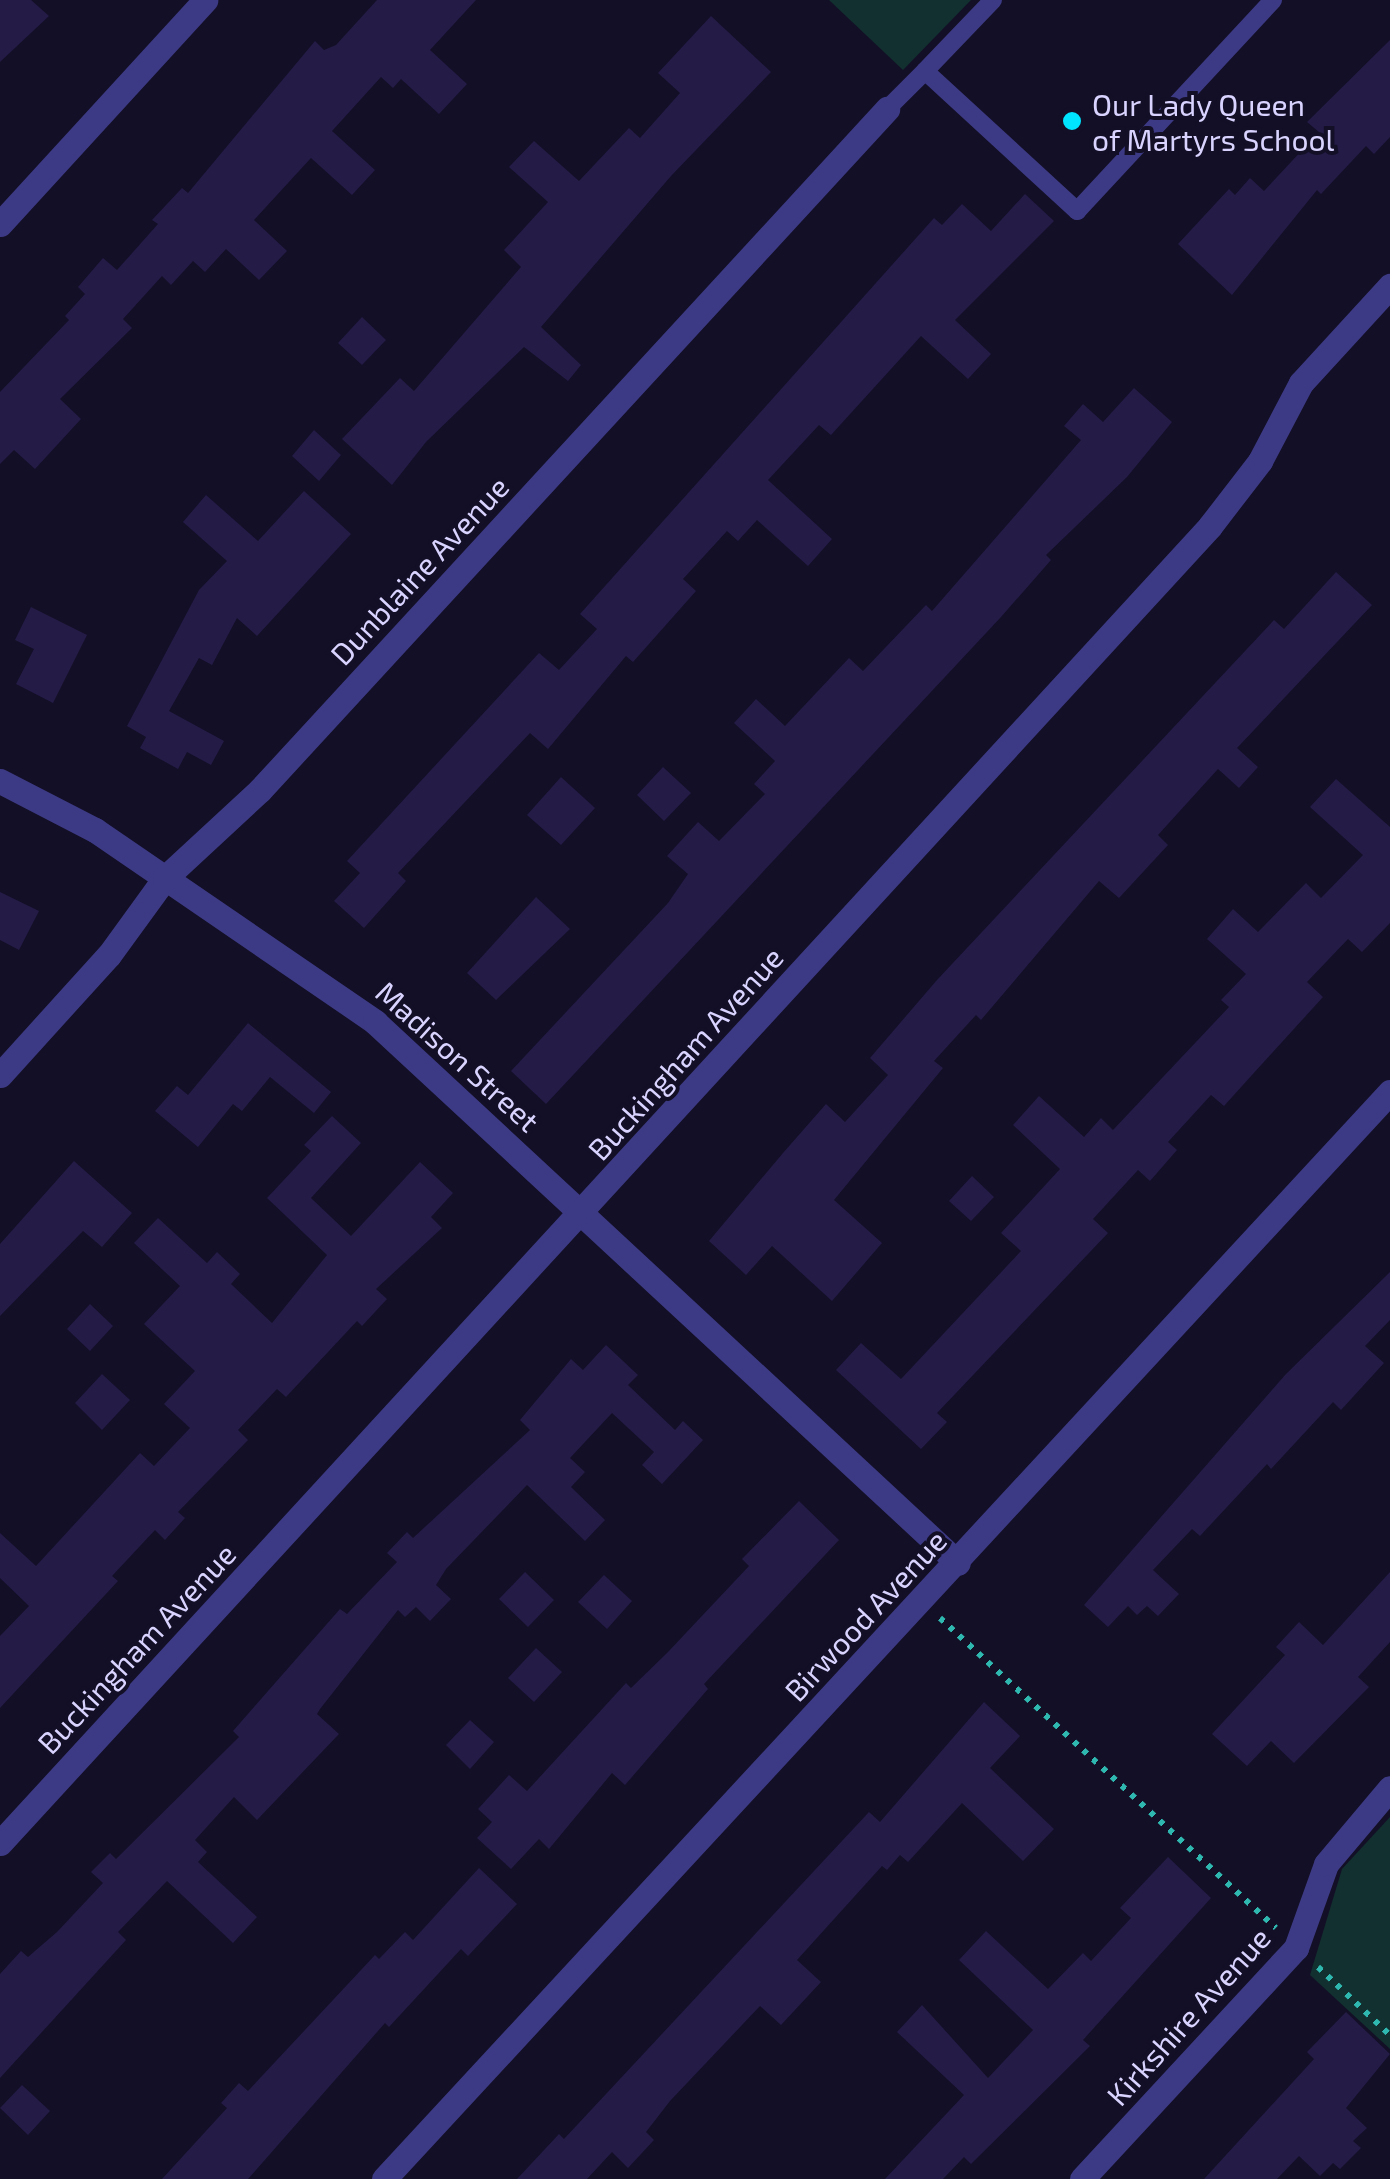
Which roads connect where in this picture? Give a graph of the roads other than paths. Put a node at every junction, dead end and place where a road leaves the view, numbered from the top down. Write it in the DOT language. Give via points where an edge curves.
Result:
graph roads {
  1 [pos="205,0"];
  2 [pos="993,0"];
  3 [pos="1273,0"];
  4 [pos="925,71"];
  5 [pos="887,109"];
  6 [pos="0,224"];
  7 [pos="1390,286"];
  8 [pos="0,780"];
  9 [pos="165,878"];
  10 [pos="0,1074"];
  11 [pos="1390,1092"];
  12 [pos="583,1214"];
  13 [pos="958,1563"];
  14 [pos="1390,1788"];
  15 [pos="0,1843"];
  16 [pos="384,2179"];
  17 [pos="1082,2179"];
  1 -- 6 [label="street"];
  2 -- 4 [label="lane"];
  3 -- 4 [label="lane" via="1077,211"];
  4 -- 5 [label="lane"];
  5 -- 9 [label="street, Dunblaine Avenue" via="260,790"];
  7 -- 12 [label="street, Buckingham Avenue" via="1301,382 1234,498"];
  8 -- 9 [label="street, Madison Street"];
  9 -- 10 [label="street, Dunblaine Avenue" via="109,955"];
  9 -- 12 [label="street, Madison Street" via="376,1022"];
  11 -- 13 [label="street, Birwood Avenue"];
  12 -- 13 [label="street, Madison Street"];
  12 -- 15 [label="street, Buckingham Avenue"];
  13 -- 16 [label="street, Birwood Avenue"];
  14 -- 17 [label="street, Kirkshire Avenue" via="1326,1864 1296,1948"];
}
